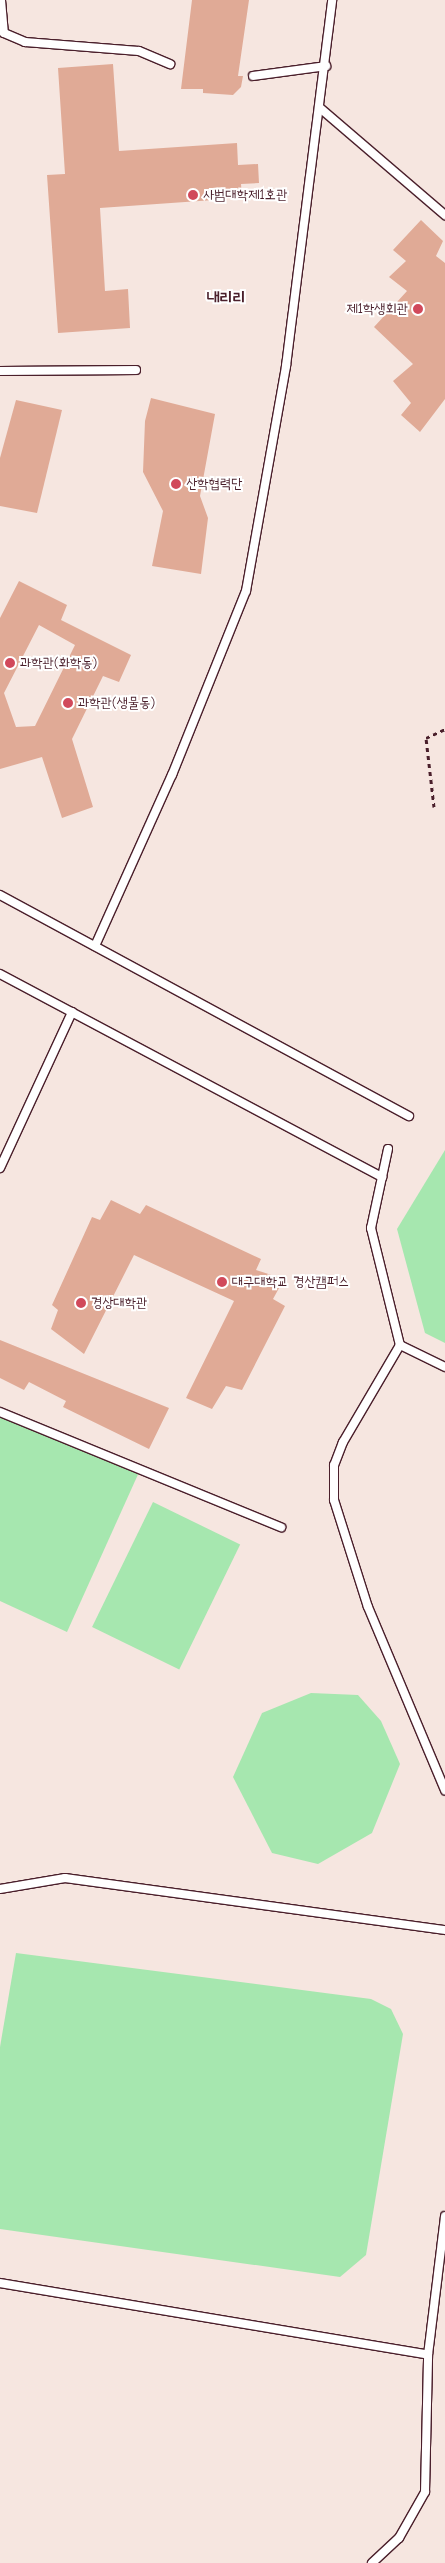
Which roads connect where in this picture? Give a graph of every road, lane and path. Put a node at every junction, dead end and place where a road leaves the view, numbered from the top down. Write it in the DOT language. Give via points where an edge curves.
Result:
graph roads {
  1 [pos="2,0"];
  2 [pos="332,0"];
  3 [pos="170,64"];
  4 [pos="326,66"];
  5 [pos="253,76"];
  6 [pos="320,108"];
  7 [pos="445,215"];
  8 [pos="136,370"];
  9 [pos="0,372"];
  10 [pos="445,729"];
  11 [pos="434,807"];
  12 [pos="0,895"];
  13 [pos="94,946"];
  14 [pos="0,974"];
  15 [pos="72,1012"];
  16 [pos="409,1116"];
  17 [pos="388,1149"];
  18 [pos="0,1168"];
  19 [pos="382,1177"];
  20 [pos="400,1345"];
  21 [pos="445,1367"];
  22 [pos="0,1412"];
  23 [pos="281,1527"];
  24 [pos="445,1790"];
  25 [pos="0,1889"];
  26 [pos="445,1930"];
  27 [pos="445,2216"];
  28 [pos="0,2283"];
  29 [pos="428,2355"];
  30 [pos="372,2563"];
  1 -- 3 [label="lane" via="4,33 25,42 138,51"];
  2 -- 4 [label="lane"];
  4 -- 5 [label="lane"];
  4 -- 6 [label="lane"];
  6 -- 7 [label="lane"];
  6 -- 13 [label="lane" via="286,366 246,591 172,775"];
  8 -- 9 [label="lane"];
  10 -- 11 [label="path" via="426,738"];
  12 -- 13 [label="lane"];
  13 -- 16 [label="lane"];
  14 -- 15 [label="lane"];
  15 -- 18 [label="lane"];
  15 -- 19 [label="lane"];
  17 -- 19 [label="lane"];
  19 -- 20 [label="lane" via="371,1228"];
  20 -- 21 [label="lane"];
  20 -- 24 [label="lane" via="343,1442 334,1465 334,1500 368,1607"];
  22 -- 23 [label="lane"];
  25 -- 26 [label="lane" via="65,1878"];
  27 -- 29 [label="lane"];
  28 -- 29 [label="lane"];
  29 -- 30 [label="lane" via="425,2492 399,2538"];
}
